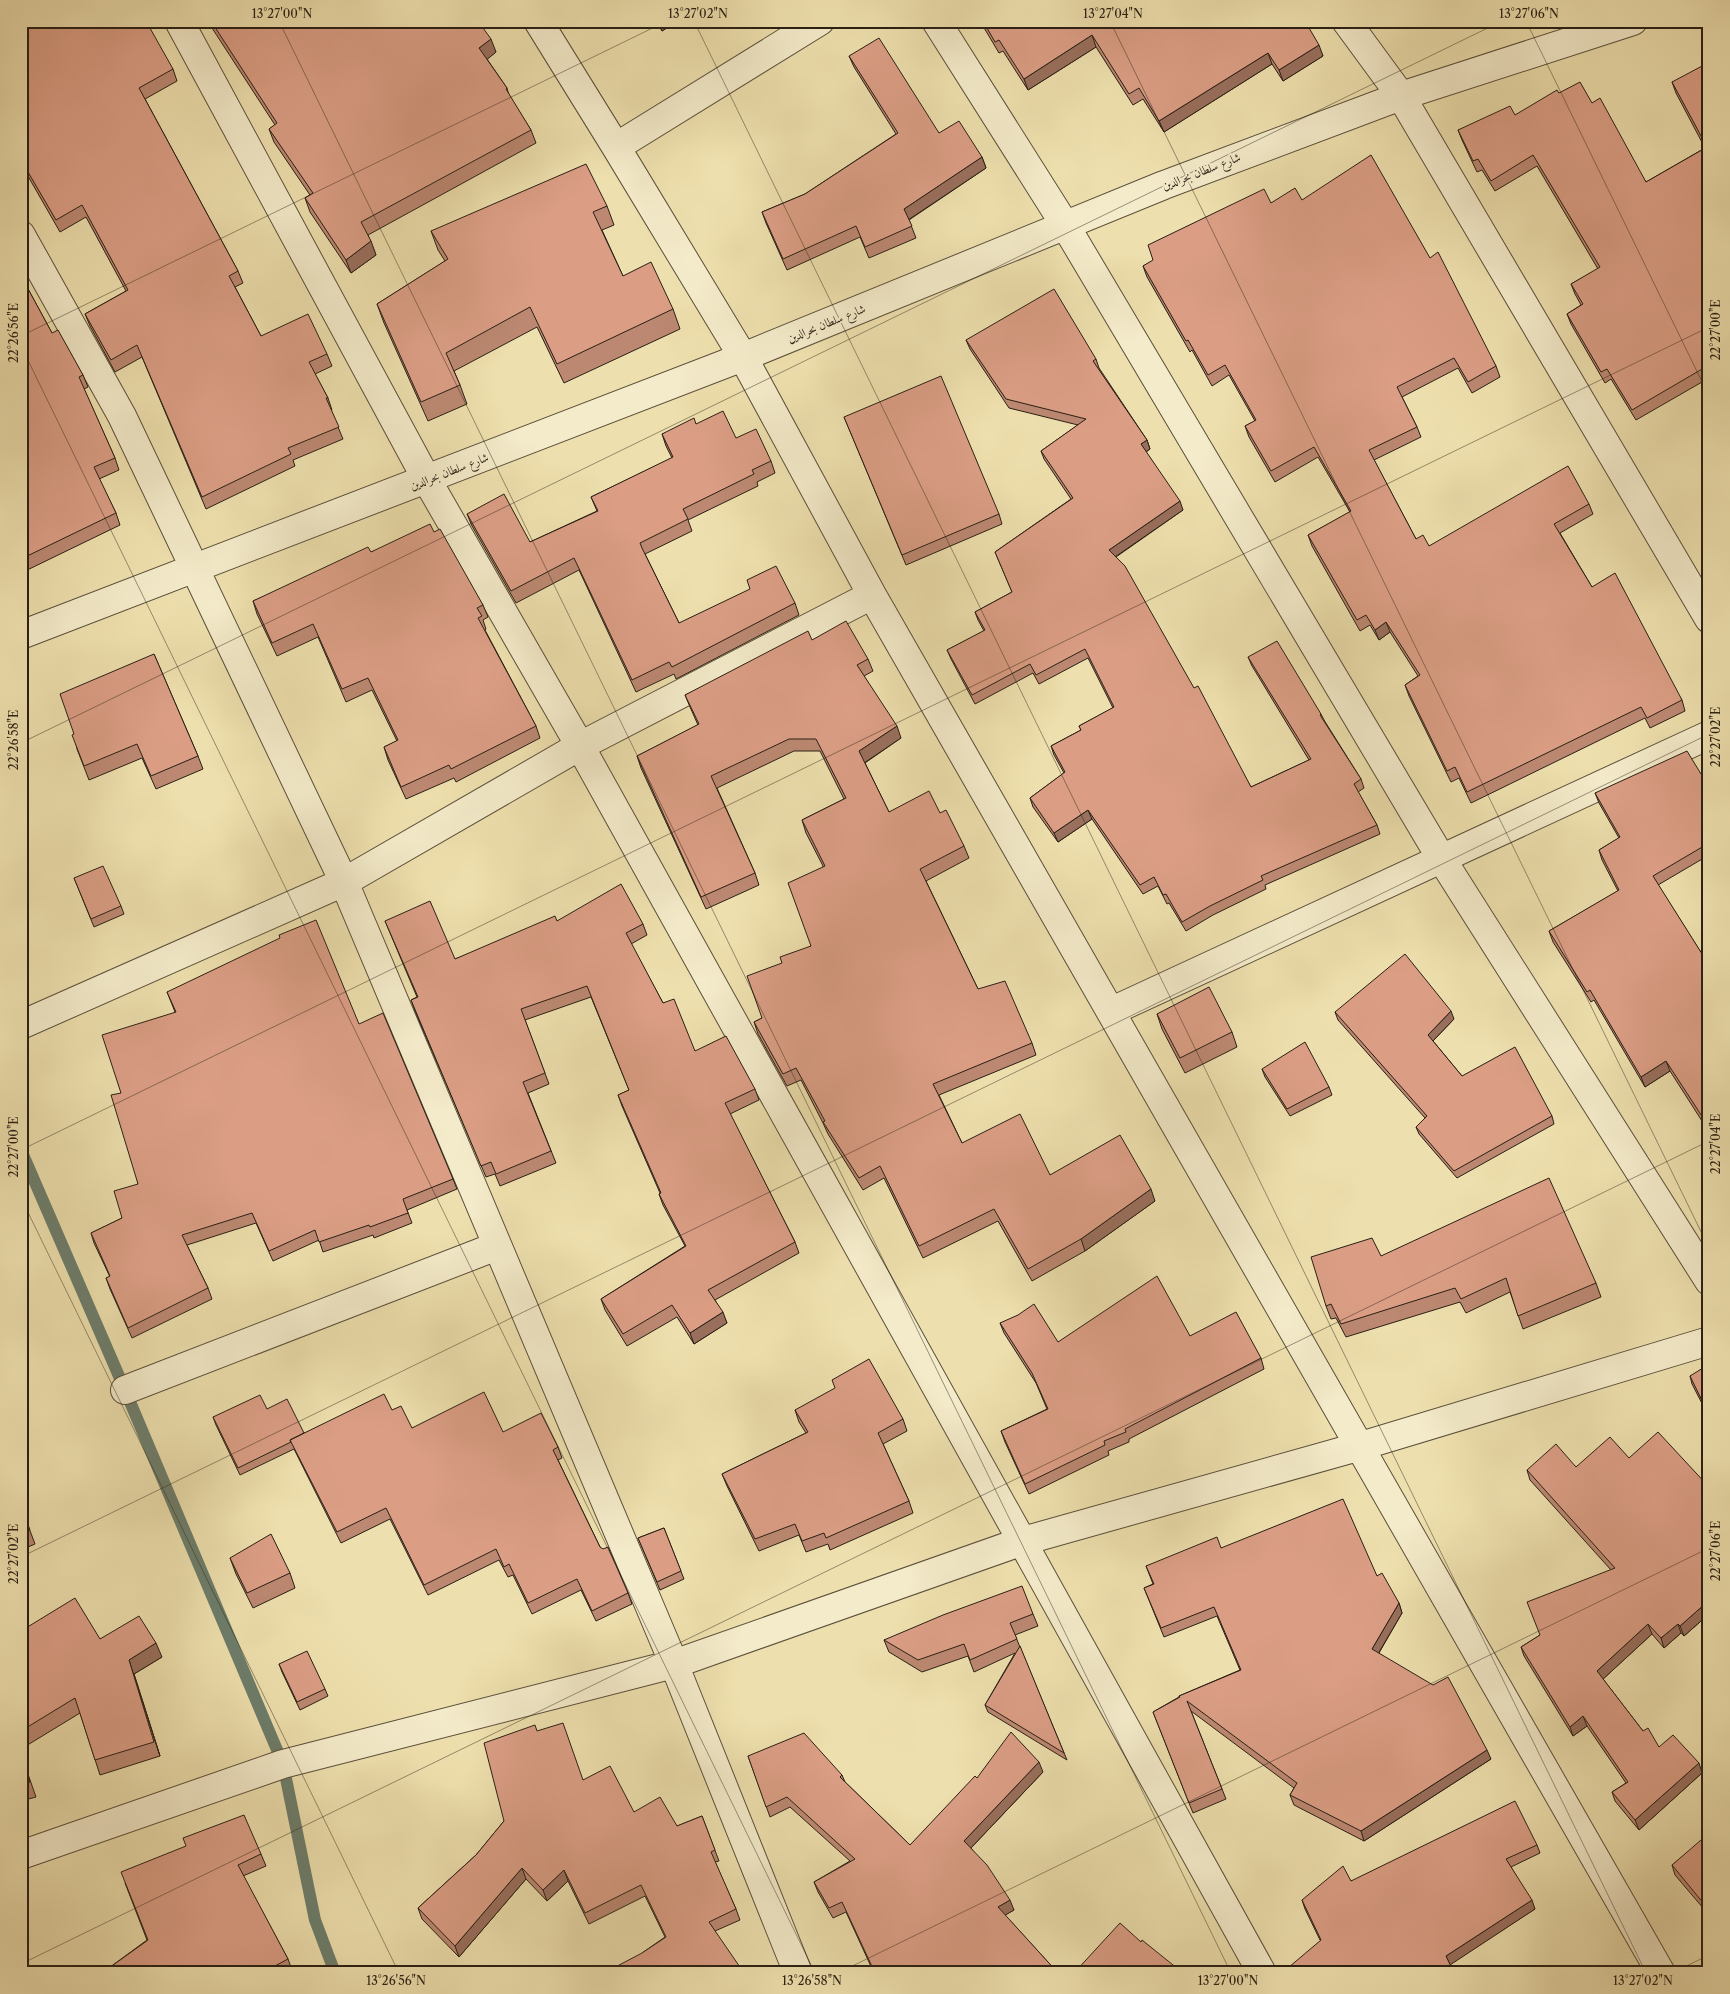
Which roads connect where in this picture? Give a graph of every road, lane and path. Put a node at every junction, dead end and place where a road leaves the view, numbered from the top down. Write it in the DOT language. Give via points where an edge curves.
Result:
graph roads {
  1 [pos="179,21"];
  2 [pos="538,21"];
  3 [pos="820,21"];
  4 [pos="936,21"];
  5 [pos="1346,21"];
  6 [pos="1633,21"];
  7 [pos="1401,96"];
  8 [pos="616,147"];
  9 [pos="1065,225"];
  10 [pos="21,235"];
  11 [pos="743,357"];
  12 [pos="427,480"];
  13 [pos="194,568"];
  14 [pos="872,595"];
  15 [pos="1709,619"];
  16 [pos="21,635"];
  17 [pos="1709,735"];
  18 [pos="580,746"];
  19 [pos="1441,858"];
  20 [pos="344,882"];
  21 [pos="1112,1011"];
  22 [pos="21,1025"];
  23 [pos="497,1246"];
  24 [pos="1709,1281"];
  25 [pos="1709,1341"];
  26 [pos="125,1390"];
  27 [pos="1361,1446"];
  28 [pos="1023,1541"];
  29 [pos="674,1664"];
  30 [pos="21,1855"];
  31 [pos="798,1973"];
  32 [pos="1262,1973"];
  33 [pos="1661,1973"];
  1 -- 12 [label="street"];
  2 -- 8 [label="street"];
  3 -- 8 [label="street"];
  4 -- 9 [label="street"];
  5 -- 7 [label="street"];
  6 -- 7 [label="street, شارع سلطان بحرالدين"];
  7 -- 9 [label="street, شارع سلطان بحرالدين"];
  7 -- 15 [label="street"];
  8 -- 11 [label="street"];
  9 -- 11 [label="street, شارع سلطان بحرالدين"];
  9 -- 19 [label="street"];
  10 -- 13 [label="street" via="122,416"];
  11 -- 12 [label="street, شارع سلطان بحرالدين"];
  11 -- 14 [label="street"];
  12 -- 13 [label="street, شارع سلطان بحرالدين"];
  12 -- 18 [label="street"];
  13 -- 16 [label="street, شارع سلطان بحرالدين"];
  13 -- 20 [label="street"];
  14 -- 18 [label="street"];
  14 -- 21 [label="street"];
  17 -- 19 [label="street"];
  18 -- 20 [label="street"];
  18 -- 28 [label="street"];
  19 -- 21 [label="street"];
  19 -- 24 [label="street"];
  20 -- 22 [label="street"];
  20 -- 23 [label="street"];
  21 -- 27 [label="street"];
  23 -- 26 [label="street"];
  23 -- 29 [label="street"];
  25 -- 27 [label="street"];
  27 -- 28 [label="street"];
  27 -- 33 [label="street"];
  28 -- 29 [label="street"];
  28 -- 32 [label="street"];
  29 -- 30 [label="street" via="283,1764"];
  29 -- 31 [label="street"];
}
